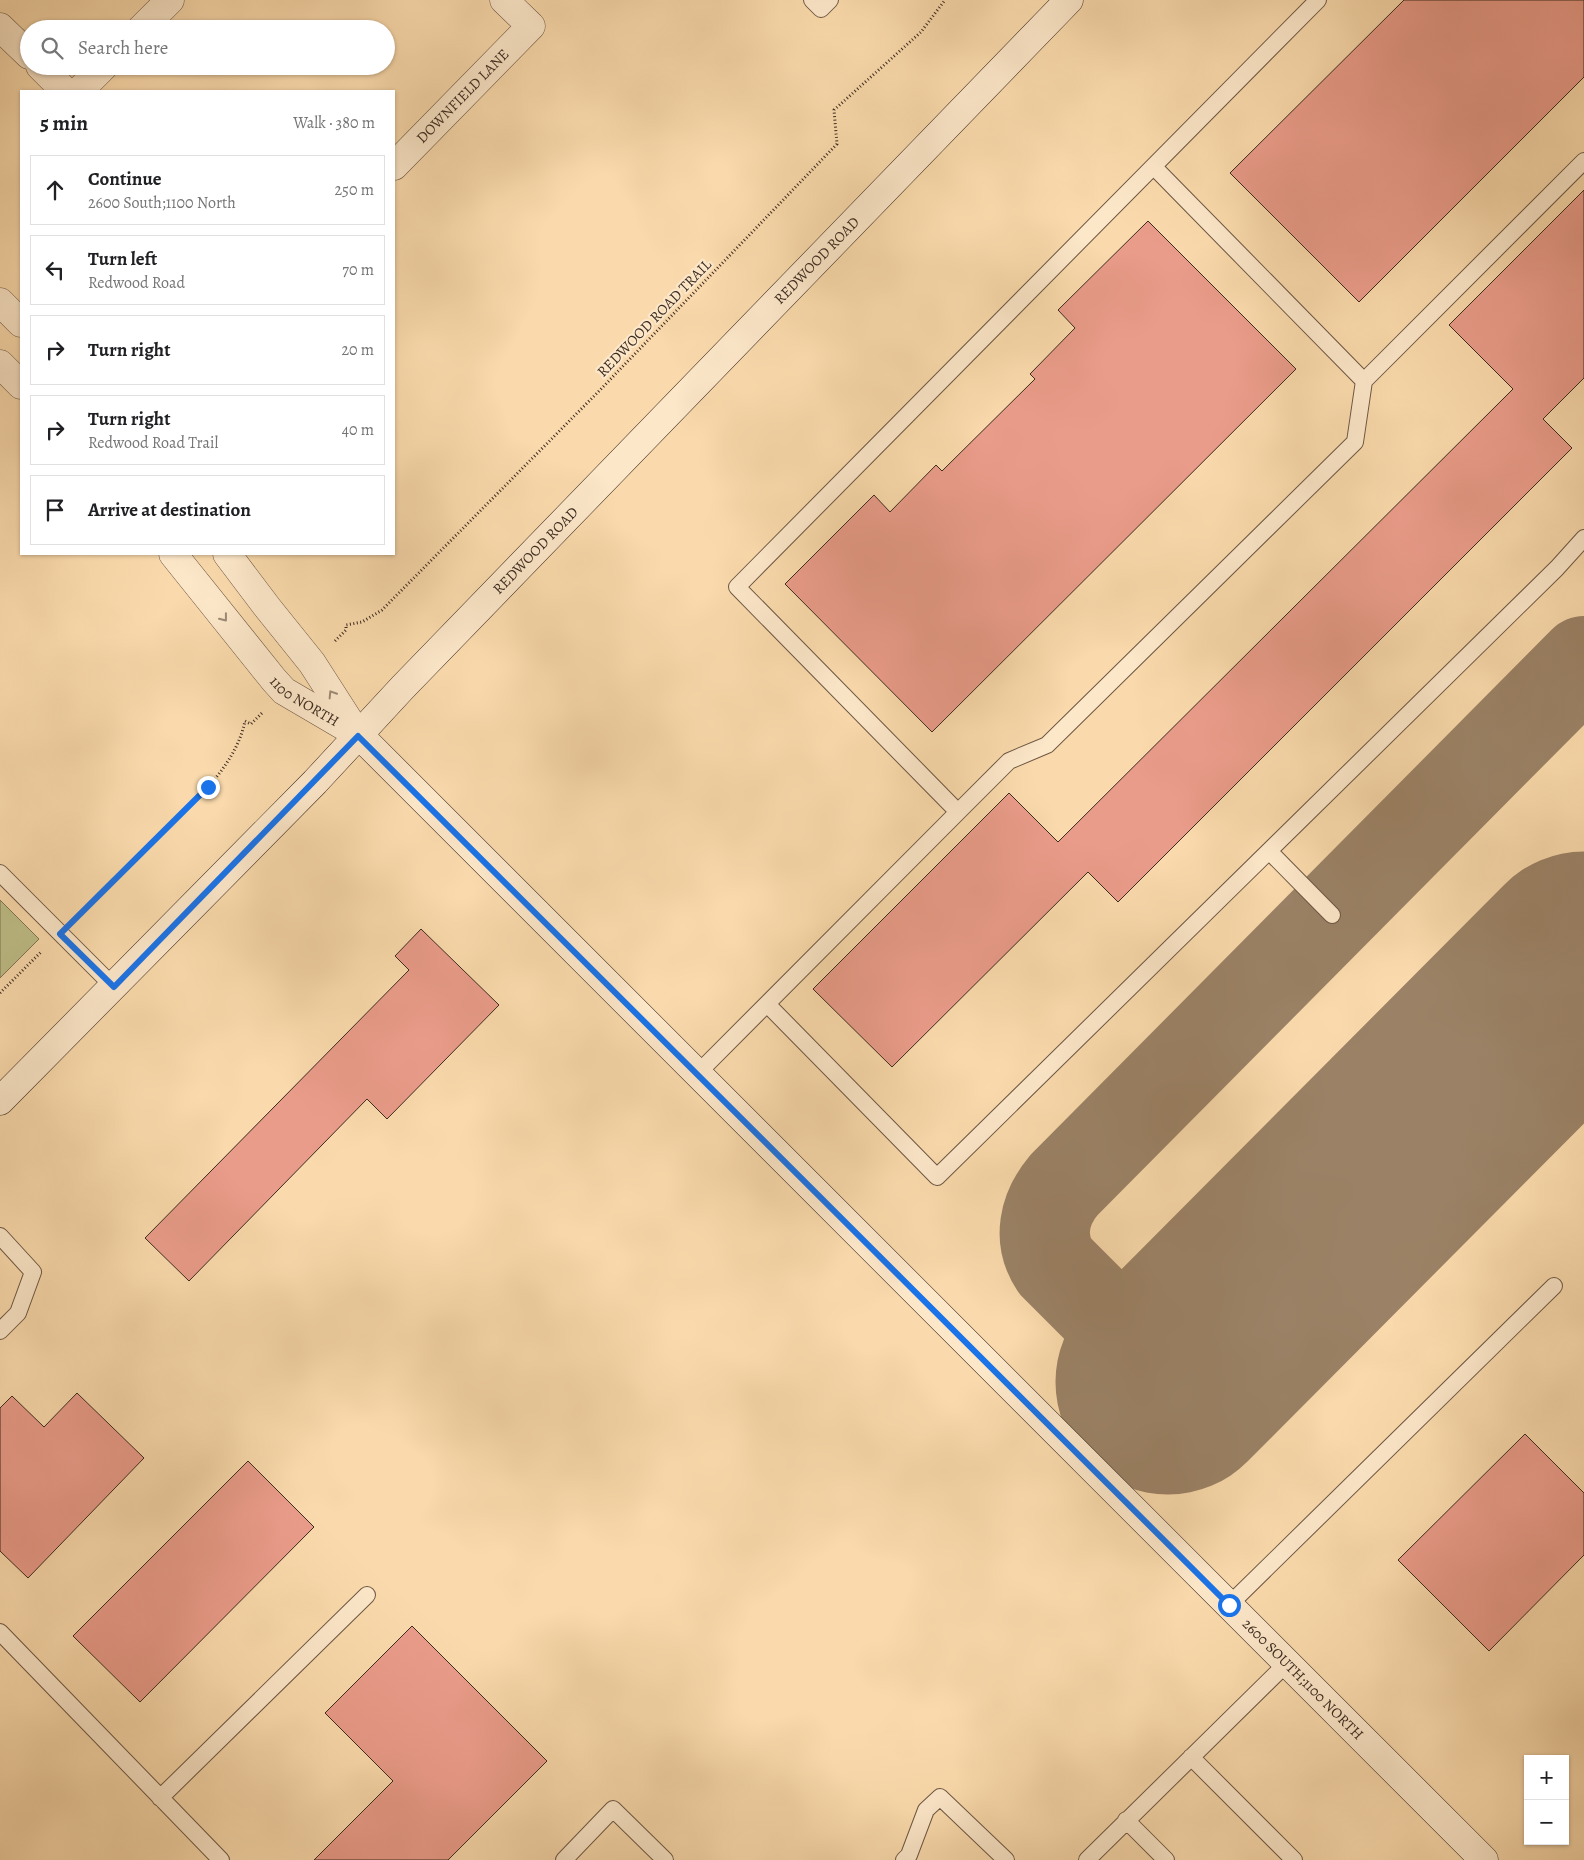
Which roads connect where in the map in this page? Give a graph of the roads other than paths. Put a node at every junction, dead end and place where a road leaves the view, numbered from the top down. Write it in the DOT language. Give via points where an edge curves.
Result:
graph roads {
  1 [pos="170,0"];
  2 [pos="504,0"];
  3 [pos="812,0"];
  4 [pos="830,0"];
  5 [pos="1069,0"];
  6 [pos="1318,0"];
  7 [pos="151,20"];
  8 [pos="0,27"];
  9 [pos="20,46"];
  10 [pos="49,75"];
  11 [pos="95,75"];
  12 [pos="64,90"];
  13 [pos="80,90"];
  14 [pos="1584,161"];
  15 [pos="395,165"];
  16 [pos="1154,167"];
  17 [pos="0,302"];
  18 [pos="20,322"];
  19 [pos="0,364"];
  20 [pos="1364,381"];
  21 [pos="20,384"];
  22 [pos="1584,538"];
  23 [pos="175,555"];
  24 [pos="228,555"];
  25 [pos="358,736"];
  26 [pos="958,812"];
  27 [pos="1269,851"];
  28 [pos="0,873"];
  29 [pos="1332,915"];
  30 [pos="114,987"];
  31 [pos="767,1004"];
  32 [pos="697,1074"];
  33 [pos="0,1101"];
  34 [pos="0,1236"];
  35 [pos="1554,1286"];
  36 [pos="0,1330"];
  37 [pos="367,1595"];
  38 [pos="1229,1605"];
  39 [pos="0,1632"];
  40 [pos="1287,1663"];
  41 [pos="1192,1757"];
  42 [pos="160,1798"];
  43 [pos="1126,1820"];
  44 [pos="221,1860"];
  45 [pos="564,1860"];
  46 [pos="665,1860"];
  47 [pos="904,1860"];
  48 [pos="1006,1860"];
  49 [pos="1087,1860"];
  50 [pos="1166,1860"];
  51 [pos="1294,1860"];
  52 [pos="1484,1860"];
  1 -- 7 [label="main road"];
  2 -- 15 [label="main road, DOWNFIELD LANE" via="531,26"];
  3 -- 4 [label="lane" via="821,9"];
  5 -- 25 [label="main road, REDWOOD ROAD"];
  6 -- 16 [label="lane"];
  8 -- 9 [label="main road"];
  10 -- 12 [label="main road"];
  11 -- 13 [label="main road"];
  14 -- 20 [label="lane"];
  16 -- 20 [label="lane"];
  16 -- 26 [label="lane" via="737,587"];
  17 -- 18 [label="main road"];
  19 -- 21 [label="main road"];
  20 -- 26 [label="lane" via="1355,442 1047,744 1010,760"];
  22 -- 27 [label="lane"];
  23 -- 25 [label="main road, 1100 NORTH, one-way" via="284,691"];
  25 -- 24 [label="main road, 1100 NORTH, one-way" via="312,663"];
  25 -- 30 [label="main road, REDWOOD ROAD"];
  25 -- 32 [label="main road, 2600 SOUTH;1100 NORTH"];
  26 -- 31 [label="lane"];
  27 -- 29 [label="lane"];
  27 -- 31 [label="lane" via="937,1178"];
  28 -- 30 [label="lane"];
  30 -- 33 [label="main road, REDWOOD ROAD"];
  31 -- 32 [label="lane"];
  32 -- 38 [label="main road, 2600 SOUTH;1100 NORTH"];
  34 -- 36 [label="lane" via="33,1272 18,1313"];
  35 -- 38 [label="lane"];
  37 -- 42 [label="lane"];
  38 -- 40 [label="main road, 2600 SOUTH;1100 NORTH"];
  39 -- 42 [label="lane"];
  40 -- 41 [label="lane"];
  40 -- 52 [label="main road, 2600 SOUTH;1100 NORTH"];
  41 -- 43 [label="lane"];
  41 -- 51 [label="lane"];
  42 -- 44 [label="lane"];
  43 -- 49 [label="lane"];
  43 -- 50 [label="lane"];
  45 -- 46 [label="lane" via="614,1809"];
  47 -- 48 [label="lane" via="909,1855 926,1810 940,1797"];
}
